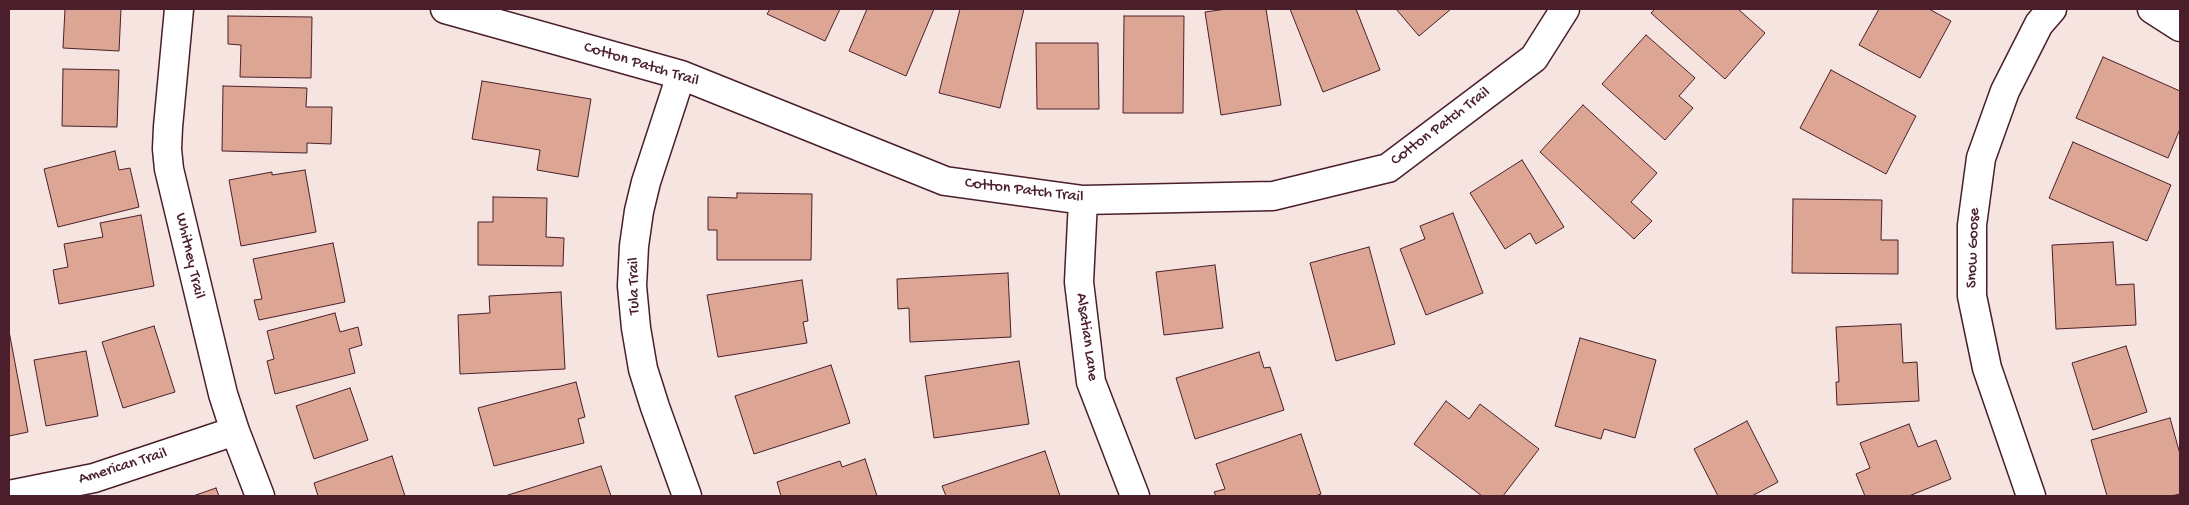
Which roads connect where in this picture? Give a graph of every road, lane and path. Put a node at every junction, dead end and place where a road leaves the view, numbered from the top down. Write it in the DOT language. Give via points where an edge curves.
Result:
graph roads {
  1 [pos="179,9"];
  2 [pos="445,9"];
  3 [pos="1565,9"];
  4 [pos="2052,9"];
  5 [pos="2152,9"];
  6 [pos="2180,26"];
  7 [pos="681,75"];
  8 [pos="1083,200"];
  9 [pos="235,431"];
  10 [pos="9,495"];
  11 [pos="260,496"];
  12 [pos="687,496"];
  13 [pos="1135,496"];
  14 [pos="2031,496"];
  1 -- 9 [label="street, Whitney Trail" via="168,127 169,169 213,356"];
  2 -- 7 [label="street, Cotton Patch Trail"];
  3 -- 8 [label="street, Cotton Patch Trail" via="1534,58 1388,168 1273,196"];
  4 -- 14 [label="street, Snow Goose" via="2039,24 2002,100 1981,158 1972,225 1972,296 1987,368"];
  5 -- 6 [label="street"];
  7 -- 8 [label="street, Cotton Patch Trail" via="945,181"];
  7 -- 12 [label="street, Tula Trail" via="639,211 632,286 643,369"];
  8 -- 13 [label="street, Alsatian Lane" via="1079,282 1091,382"];
  9 -- 10 [label="street, American Trail" via="94,478"];
  9 -- 11 [label="street, Whitney Trail"];
}
